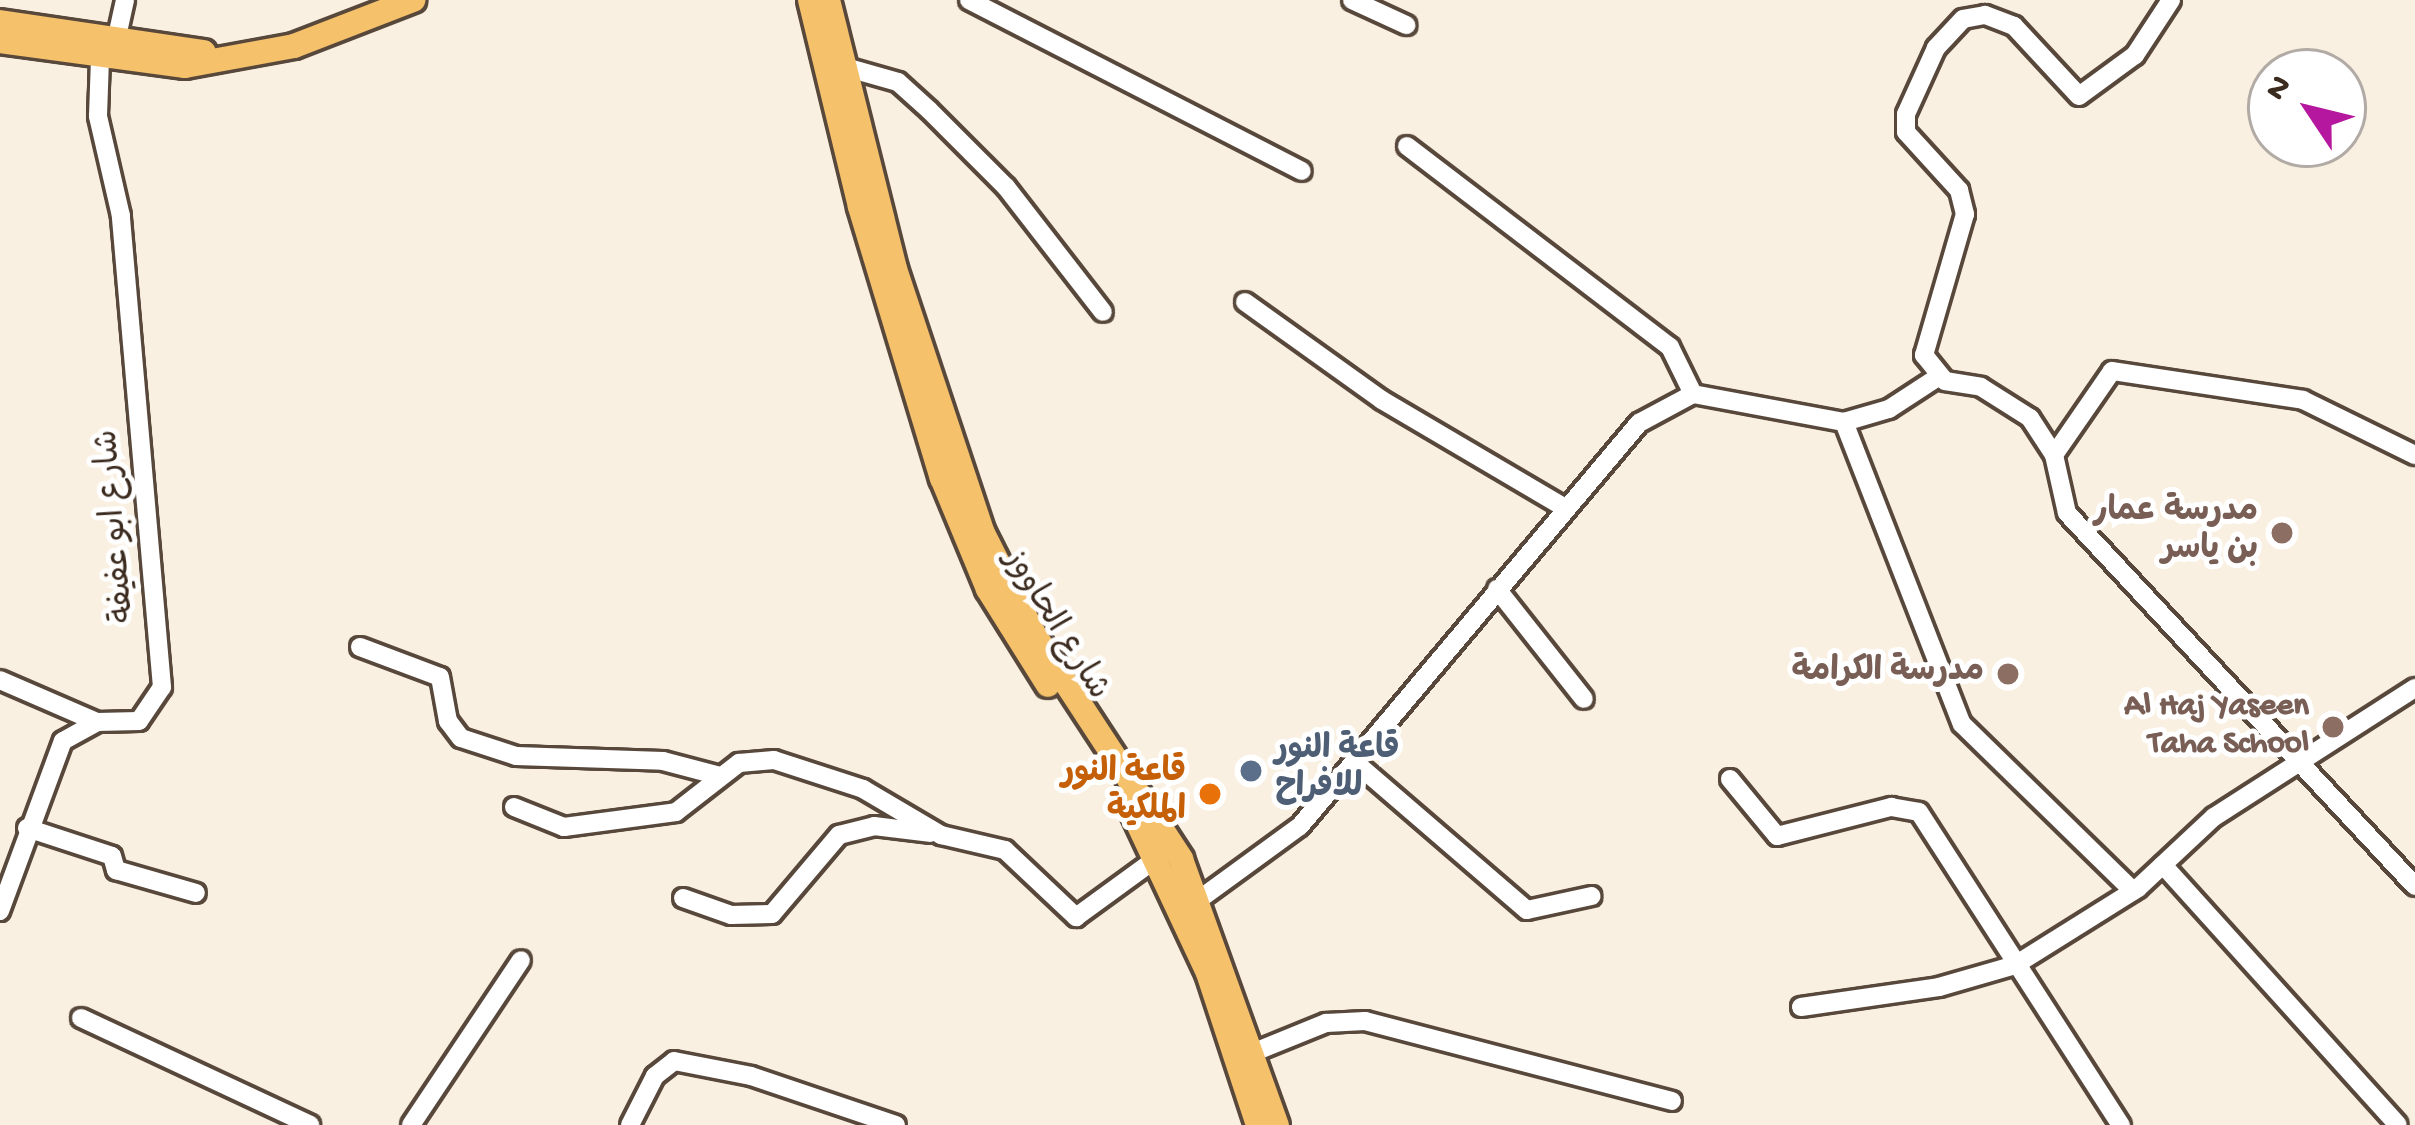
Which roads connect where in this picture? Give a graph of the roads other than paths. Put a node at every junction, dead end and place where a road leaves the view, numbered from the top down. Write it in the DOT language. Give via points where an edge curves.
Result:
graph roads {
  1 [pos="125,0"];
  2 [pos="413,0"];
  3 [pos="810,0"];
  4 [pos="828,0"];
  5 [pos="969,0"];
  6 [pos="1352,0"];
  7 [pos="2171,0"];
  8 [pos="0,22"];
  9 [pos="1406,25"];
  10 [pos="0,41"];
  11 [pos="108,50"];
  12 [pos="845,67"];
  13 [pos="1407,146"];
  14 [pos="1302,171"];
  15 [pos="1245,302"];
  16 [pos="1103,312"];
  17 [pos="1938,376"];
  18 [pos="1693,394"];
  19 [pos="1844,422"];
  20 [pos="2054,455"];
  21 [pos="2415,455"];
  22 [pos="1564,507"];
  23 [pos="1497,589"];
  24 [pos="360,646"];
  25 [pos="0,680"];
  26 [pos="2415,688"];
  27 [pos="1584,699"];
  28 [pos="97,722"];
  29 [pos="2304,761"];
  30 [pos="1357,764"];
  31 [pos="720,776"];
  32 [pos="1730,779"];
  33 [pos="514,807"];
  34 [pos="27,828"];
  35 [pos="941,835"];
  36 [pos="1166,851"];
  37 [pos="2163,865"];
  38 [pos="2415,886"];
  39 [pos="2133,891"];
  40 [pos="196,893"];
  41 [pos="1592,896"];
  42 [pos="683,898"];
  43 [pos="1197,901"];
  44 [pos="0,910"];
  45 [pos="521,960"];
  46 [pos="2015,964"];
  47 [pos="1801,1007"];
  48 [pos="81,1018"];
  49 [pos="1252,1053"];
  50 [pos="1672,1101"];
  51 [pos="310,1125"];
  52 [pos="410,1125"];
  53 [pos="630,1125"];
  54 [pos="896,1125"];
  55 [pos="1258,1125"];
  56 [pos="1277,1125"];
  57 [pos="2121,1125"];
  58 [pos="2398,1125"];
  1 -- 11 [label="street, شارع ابو عفيفة"];
  2 -- 11 [label="main road" via="314,39 185,66"];
  3 -- 36 [label="main road, شارع الحاووز" via="860,207 967,545 1018,640"];
  4 -- 12 [label="main road"];
  5 -- 14 [label="street"];
  6 -- 9 [label="street"];
  7 -- 17 [label="street" via="2135,55 2079,96 2014,26 1985,16 1963,20 1936,47 1905,126 1965,207 1923,334 1924,355"];
  8 -- 11 [label="main road"];
  10 -- 11 [label="main road"];
  11 -- 28 [label="street, شارع ابو عفيفة" via="98,116 121,216 163,687 139,721"];
  12 -- 16 [label="street" via="898,82 929,110 1006,187"];
  12 -- 36 [label="main road" via="895,269 983,533 1034,634"];
  13 -- 18 [label="street" via="1670,347"];
  15 -- 22 [label="street" via="1382,400"];
  17 -- 19 [label="street" via="1889,409"];
  17 -- 20 [label="street" via="1981,387 2030,418"];
  18 -- 19 [label="street"];
  18 -- 22 [label="street" via="1639,423"];
  19 -- 39 [label="street" via="1962,724"];
  20 -- 21 [label="street" via="2112,371 2303,400"];
  20 -- 29 [label="street" via="2067,512"];
  22 -- 23 [label="street"];
  23 -- 27 [label="street"];
  23 -- 30 [label="street"];
  24 -- 31 [label="street" via="440,677 448,721 461,738 516,756 663,760"];
  25 -- 28 [label="street"];
  26 -- 29 [label="street"];
  28 -- 34 [label="street, شارع ابو عفيفة" via="63,741"];
  29 -- 37 [label="street" via="2214,817"];
  29 -- 38 [label="street"];
  30 -- 41 [label="street" via="1527,910"];
  30 -- 43 [label="street" via="1267,855"];
  31 -- 33 [label="street" via="676,812 564,827"];
  31 -- 35 [label="street" via="758,760 799,766 863,789"];
  32 -- 46 [label="street" via="1777,836 1891,807 1918,812"];
  34 -- 40 [label="street" via="112,856 116,870"];
  34 -- 44 [label="street, شارع ابو عفيفة"];
  35 -- 36 [label="street" via="1005,850 1076,917"];
  35 -- 42 [label="street" via="874,826 838,836 772,914 731,915"];
  36 -- 43 [label="main road"];
  36 -- 55 [label="main road, شارع الحاووز"];
  37 -- 39 [label="street"];
  37 -- 58 [label="street"];
  39 -- 46 [label="street"];
  43 -- 49 [label="main road"];
  45 -- 52 [label="street"];
  46 -- 47 [label="street" via="1939,986"];
  46 -- 57 [label="street"];
  48 -- 51 [label="street"];
  49 -- 50 [label="street" via="1326,1023 1366,1021"];
  49 -- 56 [label="main road"];
  53 -- 54 [label="street" via="655,1076 674,1061 751,1076"];
}
